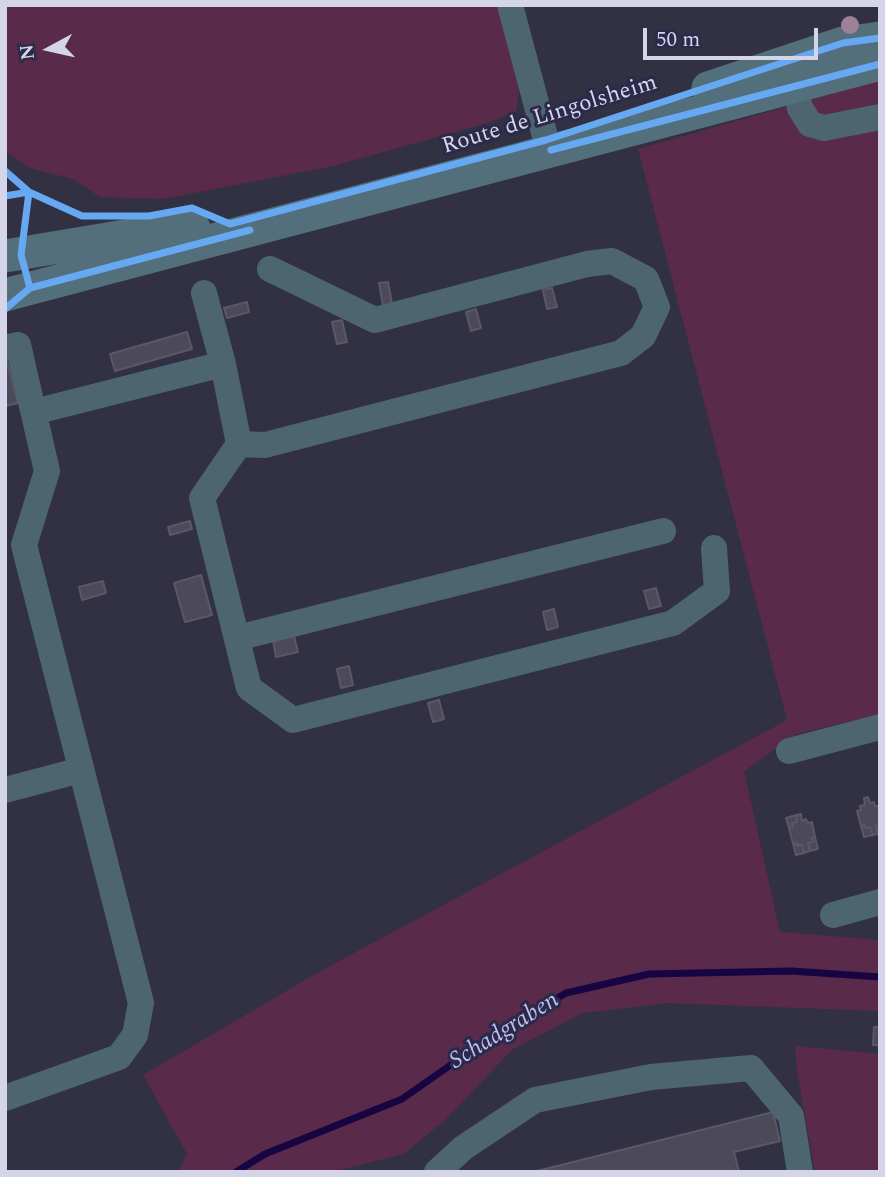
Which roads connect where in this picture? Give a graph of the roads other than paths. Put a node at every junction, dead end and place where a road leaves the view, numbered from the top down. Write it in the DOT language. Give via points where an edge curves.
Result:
graph roads {
  1 [pos="510,5"];
  2 [pos="880,38"];
  3 [pos="880,64"];
  4 [pos="794,86"];
  5 [pos="880,117"];
  6 [pos="546,141"];
  7 [pos="5,256"];
  8 [pos="270,269"];
  9 [pos="204,293"];
  10 [pos="5,295"];
  11 [pos="9,336"];
  12 [pos="223,364"];
  13 [pos="33,412"];
  14 [pos="239,444"];
  15 [pos="663,531"];
  16 [pos="15,548"];
  17 [pos="714,548"];
  18 [pos="237,638"];
  19 [pos="880,727"];
  20 [pos="789,751"];
  21 [pos="81,770"];
  22 [pos="5,790"];
  23 [pos="880,902"];
  24 [pos="833,915"];
  25 [pos="5,1098"];
  26 [pos="436,1172"];
  27 [pos="800,1172"];
  1 -- 6 [label="lane"];
  2 -- 6 [label="main road, Route de Lingolsheim" via="843,43"];
  3 -- 4 [label="main road, Route de Lingolsheim"];
  4 -- 5 [label="lane" via="810,124 824,128"];
  4 -- 10 [label="main road, Route de Lingolsheim"];
  6 -- 7 [label="main road, Route de Lingolsheim" via="230,224"];
  8 -- 14 [label="lane" via="375,320 612,261 646,279 657,307 643,336 621,354 265,445"];
  9 -- 12 [label="lane"];
  11 -- 13 [label="lane"];
  12 -- 13 [label="lane"];
  12 -- 14 [label="lane"];
  13 -- 16 [label="lane" via="47,471"];
  14 -- 18 [label="lane" via="202,498"];
  15 -- 18 [label="lane"];
  16 -- 21 [label="lane"];
  17 -- 18 [label="lane" via="717,591 673,623 293,720 249,688"];
  19 -- 20 [label="lane"];
  21 -- 22 [label="lane"];
  21 -- 25 [label="lane" via="141,1003 135,1035 118,1057"];
  23 -- 24 [label="lane"];
  26 -- 27 [label="lane" via="463,1148 535,1100 651,1077 751,1068 791,1116"];
}
